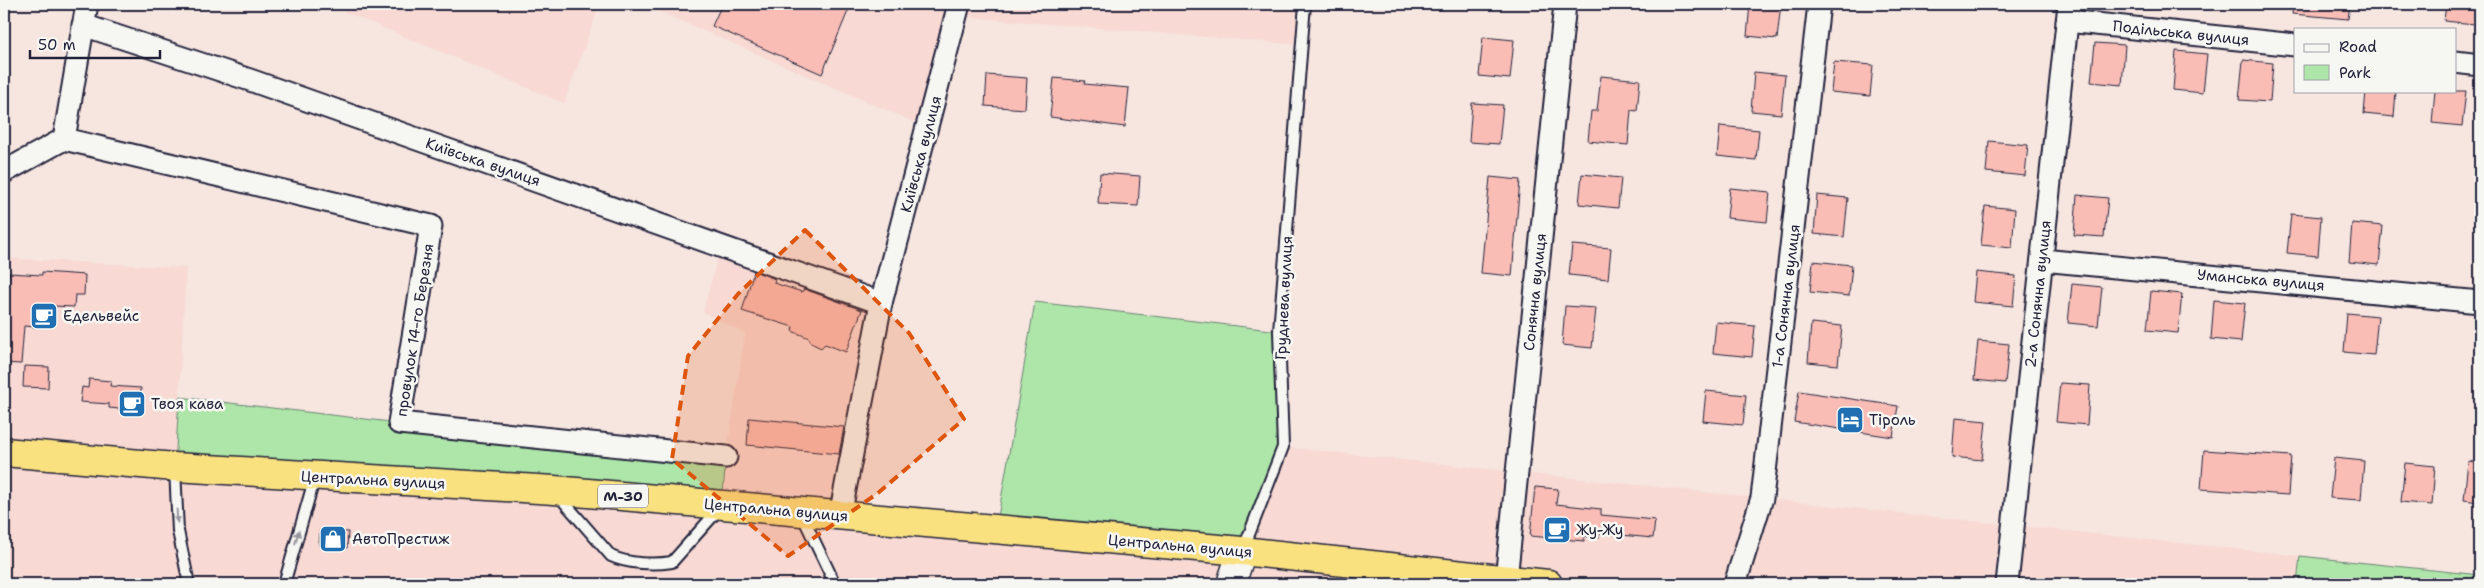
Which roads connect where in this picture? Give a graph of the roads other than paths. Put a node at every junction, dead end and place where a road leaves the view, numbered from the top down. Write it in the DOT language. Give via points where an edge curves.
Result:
graph roads {
  1 [pos="87,4"];
  2 [pos="959,4"];
  3 [pos="1305,4"];
  4 [pos="1565,4"];
  5 [pos="1819,4"];
  6 [pos="2068,12"];
  7 [pos="83,25"];
  8 [pos="2294,45"];
  9 [pos="2456,62"];
  10 [pos="2480,65"];
  11 [pos="64,139"];
  12 [pos="4,172"];
  13 [pos="2042,260"];
  14 [pos="2480,302"];
  15 [pos="881,303"];
  16 [pos="4,452"];
  17 [pos="726,457"];
  18 [pos="175,467"];
  19 [pos="315,477"];
  20 [pos="554,490"];
  21 [pos="722,505"];
  22 [pos="800,512"];
  23 [pos="840,516"];
  24 [pos="1242,551"];
  25 [pos="1436,579"];
  26 [pos="1506,580"];
  27 [pos="189,584"];
  28 [pos="284,584"];
  29 [pos="835,584"];
  30 [pos="1231,584"];
  31 [pos="1548,584"];
  32 [pos="1735,584"];
  33 [pos="2007,584"];
  1 -- 7 [label="street"];
  2 -- 15 [label="street, Київська вулиця"];
  3 -- 24 [label="lane, Груднева вулиця" via="1279,331 1283,447"];
  4 -- 26 [label="street, Сонячна вулиця"];
  5 -- 32 [label="street, 1-а Сонячна вулиця" via="1762,498"];
  6 -- 8 [label="street, Подільська вулиця"];
  6 -- 13 [label="street, 2-а Сонячна вулиця"];
  7 -- 11 [label="street"];
  7 -- 15 [label="street, Київська вулиця" via="259,83"];
  9 -- 10 [label="street"];
  11 -- 12 [label="street"];
  11 -- 17 [label="street, провулок 14-го Березня" via="431,226 399,423"];
  13 -- 14 [label="street, Уманська вулиця"];
  13 -- 33 [label="street, 2-а Сонячна вулиця"];
  15 -- 23 [label="street, Київська вулиця"];
  16 -- 18 [label="highway, Центральна вулиця / М-30"];
  18 -- 19 [label="highway, Центральна вулиця / М-30"];
  18 -- 27 [label="lane, one-way" via="178,531"];
  19 -- 20 [label="highway, Центральна вулиця / М-30"];
  28 -- 19 [label="lane, one-way"];
  20 -- 21 [label="highway, Центральна вулиця / М-30"];
  20 -- 21 [label="lane" via="611,556 621,561 672,562"];
  21 -- 22 [label="highway, Центральна вулиця / М-30"];
  22 -- 23 [label="highway, Центральна вулиця / М-30"];
  22 -- 29 [label="lane"];
  23 -- 24 [label="highway, Центральна вулиця / М-30"];
  24 -- 25 [label="highway, Центральна вулиця / М-30"];
  24 -- 30 [label="street, Груднева вулиця"];
  25 -- 26 [label="highway, Центральна вулиця / М-30"];
  26 -- 31 [label="highway, Центральна вулиця / М-30"];
}
